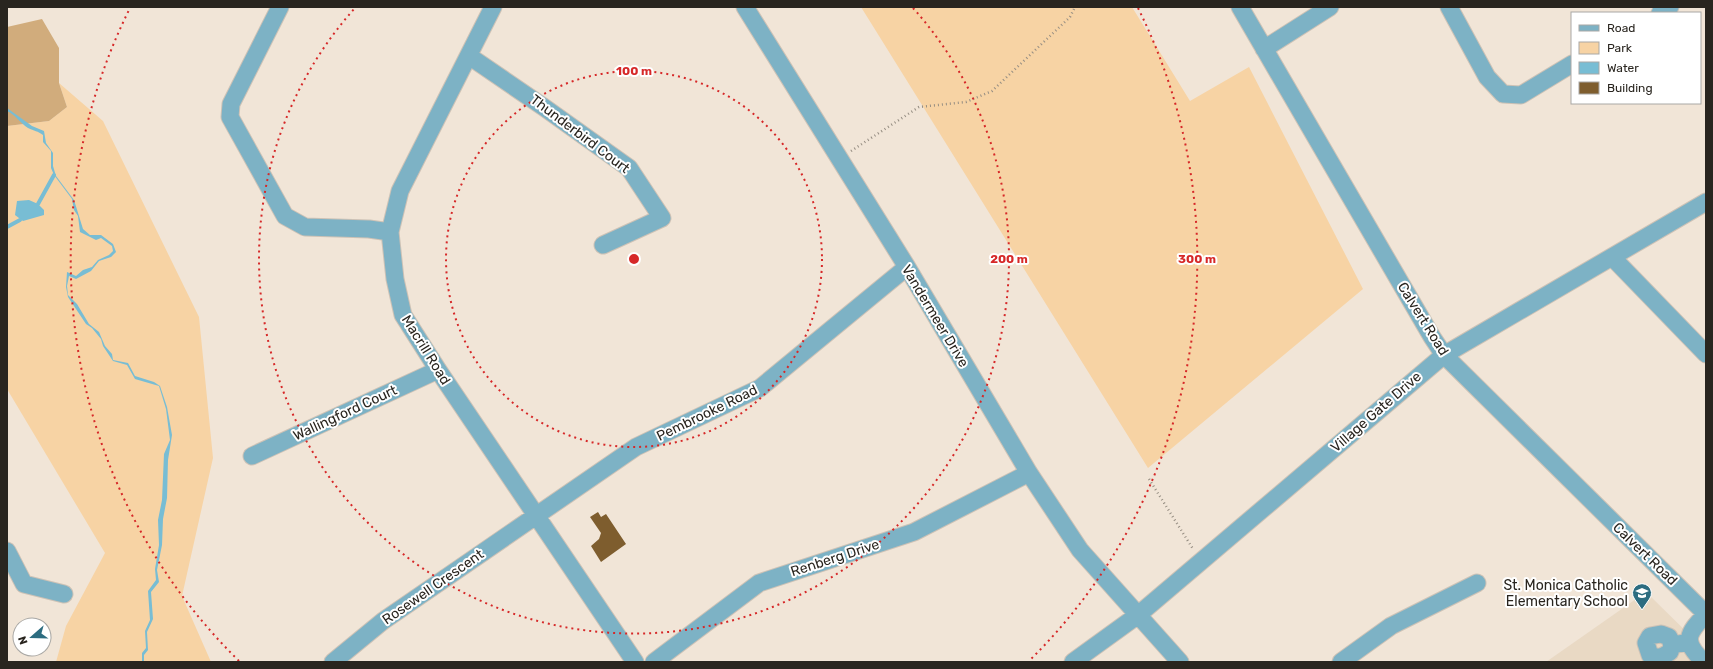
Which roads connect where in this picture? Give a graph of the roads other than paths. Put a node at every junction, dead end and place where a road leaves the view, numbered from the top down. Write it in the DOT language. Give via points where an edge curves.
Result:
graph roads {
  1 [pos="280,7"];
  2 [pos="493,7"];
  3 [pos="745,7"];
  4 [pos="1240,7"];
  5 [pos="1330,7"];
  6 [pos="1449,7"];
  7 [pos="1264,49"];
  8 [pos="469,56"];
  9 [pos="1571,65"];
  10 [pos="1706,202"];
  11 [pos="390,232"];
  12 [pos="603,245"];
  13 [pos="1612,257"];
  14 [pos="907,268"];
  15 [pos="1706,354"];
  16 [pos="1444,355"];
  17 [pos="438,370"];
  18 [pos="252,456"];
  19 [pos="1029,472"];
  20 [pos="535,515"];
  21 [pos="7,551"];
  22 [pos="1477,583"];
  23 [pos="64,594"];
  24 [pos="1706,614"];
  25 [pos="1138,615"];
  26 [pos="333,662"];
  27 [pos="635,662"];
  28 [pos="654,662"];
  29 [pos="1073,662"];
  30 [pos="1180,662"];
  31 [pos="1341,662"];
  32 [pos="1704,662"];
  1 -- 11 [label="street" via="231,104 230,117 285,216 305,227"];
  2 -- 8 [label="street, Macrill Road"];
  3 -- 14 [label="street, Vandermeer Drive"];
  4 -- 7 [label="street, Calvert Road"];
  5 -- 7 [label="street"];
  6 -- 9 [label="street" via="1487,77 1503,94 1521,95"];
  7 -- 16 [label="street, Calvert Road"];
  8 -- 11 [label="street, Macrill Road" via="400,191"];
  8 -- 12 [label="street, Thunderbird Court" via="629,168 662,218"];
  10 -- 13 [label="street, Village Gate Drive"];
  11 -- 17 [label="street, Macrill Road" via="395,279 403,315"];
  13 -- 15 [label="street"];
  13 -- 16 [label="street, Village Gate Drive"];
  14 -- 19 [label="street, Vandermeer Drive"];
  14 -- 20 [label="street, Pembrooke Road" via="760,388 636,447"];
  16 -- 24 [label="street, Calvert Road"];
  16 -- 25 [label="street, Village Gate Drive"];
  17 -- 18 [label="street, Wallingford Court"];
  17 -- 20 [label="street, Macrill Road"];
  19 -- 25 [label="street, Vandermeer Drive" via="1080,550"];
  19 -- 28 [label="street, Renberg Drive" via="914,532 759,582"];
  20 -- 26 [label="street, Rosewell Crescent" via="383,621"];
  20 -- 27 [label="street, Macrill Road"];
  21 -- 23 [label="street" via="24,584"];
  22 -- 31 [label="street" via="1391,626"];
  24 -- 32 [label="street" via="1681,643 1692,649"];
  25 -- 29 [label="street, Village Gate Drive"];
  25 -- 30 [label="street, Vandermeer Drive"];
}
